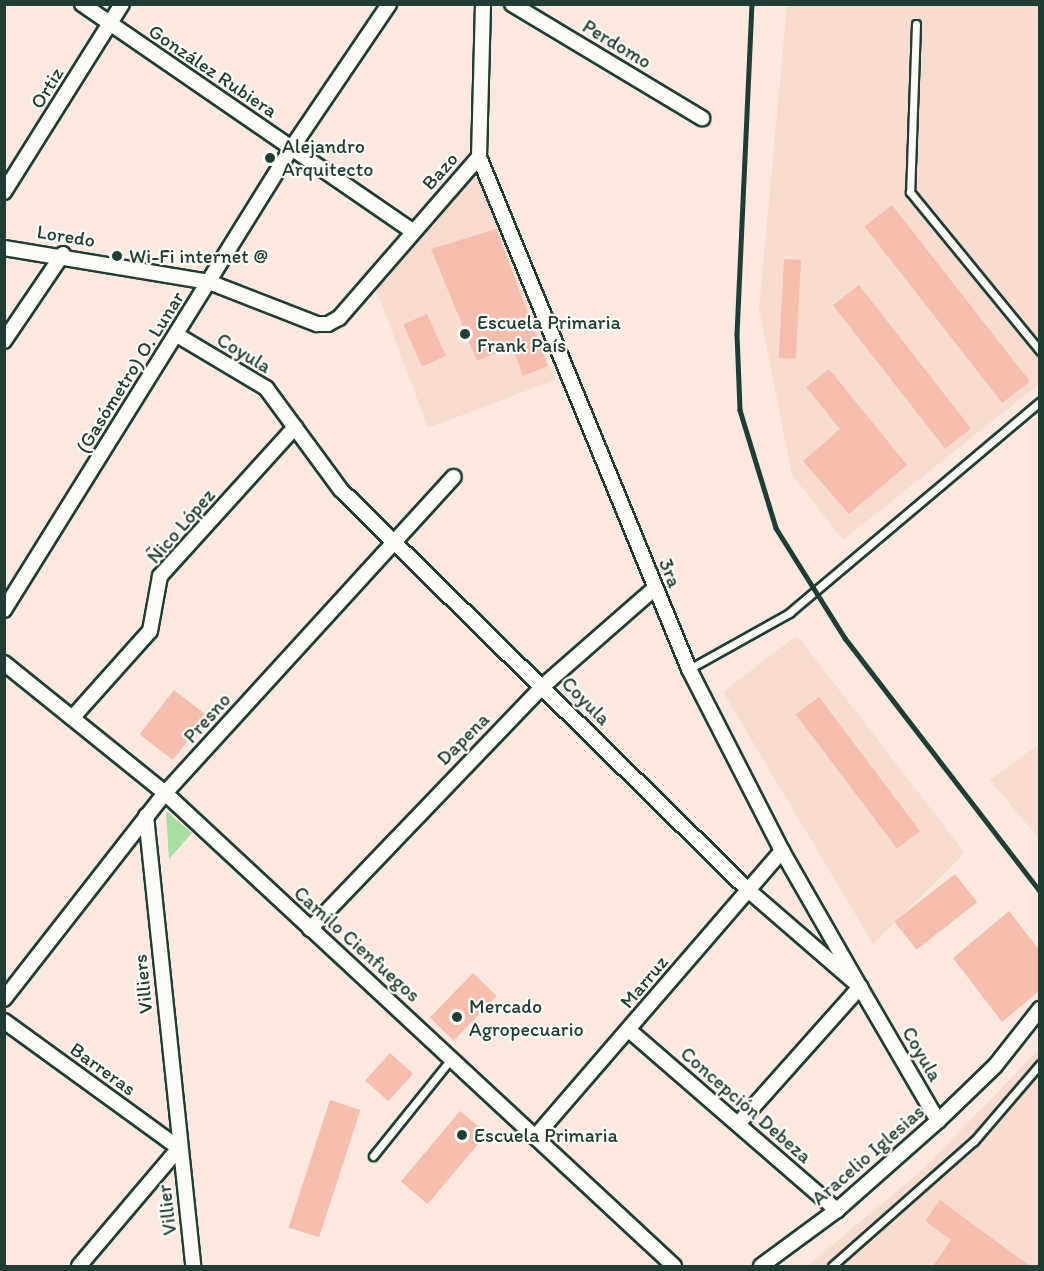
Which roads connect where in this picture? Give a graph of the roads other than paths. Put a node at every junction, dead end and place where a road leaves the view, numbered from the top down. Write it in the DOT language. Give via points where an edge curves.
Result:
graph roads {
  1 [pos="82,4"];
  2 [pos="122,4"];
  3 [pos="389,4"];
  4 [pos="483,4"];
  5 [pos="512,4"];
  6 [pos="110,24"];
  7 [pos="916,24"];
  8 [pos="702,118"];
  9 [pos="291,149"];
  10 [pos="479,157"];
  11 [pos="4,192"];
  12 [pos="412,231"];
  13 [pos="4,248"];
  14 [pos="63,254"];
  15 [pos="209,282"];
  16 [pos="328,324"];
  17 [pos="177,335"];
  18 [pos="4,341"];
  19 [pos="1040,351"];
  20 [pos="1040,402"];
  21 [pos="295,427"];
  22 [pos="453,477"];
  23 [pos="393,542"];
  24 [pos="655,588"];
  25 [pos="4,610"];
  26 [pos="4,663"];
  27 [pos="689,669"];
  28 [pos="543,686"];
  29 [pos="73,717"];
  30 [pos="165,793"];
  31 [pos="146,816"];
  32 [pos="782,851"];
  33 [pos="747,889"];
  34 [pos="310,929"];
  35 [pos="860,987"];
  36 [pos="4,999"];
  37 [pos="1040,1009"];
  38 [pos="4,1022"];
  39 [pos="630,1031"];
  40 [pos="453,1057"];
  41 [pos="1040,1064"];
  42 [pos="938,1121"];
  43 [pos="739,1123"];
  44 [pos="535,1137"];
  45 [pos="179,1148"];
  46 [pos="373,1156"];
  47 [pos="837,1210"];
  48 [pos="79,1266"];
  49 [pos="193,1266"];
  50 [pos="674,1266"];
  51 [pos="761,1266"];
  52 [pos="832,1266"];
  1 -- 6 [label="street, González Rubiera"];
  2 -- 6 [label="street, Ortiz"];
  3 -- 9 [label="street, (Gasómetro) O. Lunar"];
  4 -- 10 [label="street, Bazo"];
  5 -- 8 [label="street, Perdomo"];
  6 -- 9 [label="street, González Rubiera"];
  6 -- 11 [label="street, Ortiz"];
  7 -- 19 [label="lane" via="910,192"];
  9 -- 12 [label="street, González Rubiera"];
  9 -- 15 [label="street, (Gasómetro) O. Lunar"];
  10 -- 12 [label="street, Bazo"];
  10 -- 24 [label="street, 3ra"];
  12 -- 16 [label="street, Bazo" via="339,318"];
  13 -- 14 [label="street, Loredo"];
  14 -- 15 [label="street, Loredo"];
  14 -- 18 [label="street"];
  15 -- 16 [label="street, Loredo" via="317,324"];
  15 -- 17 [label="street, (Gasómetro) O. Lunar"];
  17 -- 21 [label="street, Coyula" via="266,388"];
  17 -- 25 [label="street, (Gasómetro) O. Lunar"];
  20 -- 27 [label="lane" via="789,613"];
  21 -- 23 [label="street, Coyula" via="341,490"];
  21 -- 29 [label="street, Ñico López" via="160,576 150,631"];
  22 -- 23 [label="street, Presno"];
  23 -- 28 [label="street, Coyula"];
  23 -- 30 [label="street, Presno"];
  24 -- 27 [label="street, 3ra"];
  24 -- 28 [label="street, Dapena"];
  26 -- 29 [label="street, Camilo Cienfuegos"];
  27 -- 32 [label="street, 3ra"];
  28 -- 33 [label="street, Coyula"];
  28 -- 34 [label="street, Dapena"];
  29 -- 30 [label="street, Camilo Cienfuegos"];
  30 -- 31 [label="street, Presno"];
  30 -- 34 [label="street, Camilo Cienfuegos"];
  31 -- 36 [label="street, Presno"];
  31 -- 45 [label="street, Villiers"];
  32 -- 33 [label="street, Marruz"];
  32 -- 35 [label="street, 3ra"];
  33 -- 35 [label="street, Coyula"];
  33 -- 39 [label="street, Marruz"];
  34 -- 40 [label="street, Camilo Cienfuegos"];
  35 -- 42 [label="street, Coyula"];
  35 -- 43 [label="street"];
  37 -- 42 [label="street, Aracelio Iglesias" via="995,1066"];
  38 -- 45 [label="street, Barreras"];
  39 -- 43 [label="street, Concepción Debeza"];
  39 -- 44 [label="street, Marruz"];
  40 -- 44 [label="street, Camilo Cienfuegos"];
  40 -- 46 [label="lane"];
  41 -- 52 [label="lane" via="974,1142"];
  42 -- 47 [label="street, Aracelio Iglesias"];
  43 -- 47 [label="street, Concepción Debeza"];
  44 -- 50 [label="street, Camilo Cienfuegos"];
  45 -- 48 [label="street"];
  45 -- 49 [label="street, Villier"];
  47 -- 51 [label="street, Aracelio Iglesias"];
}
